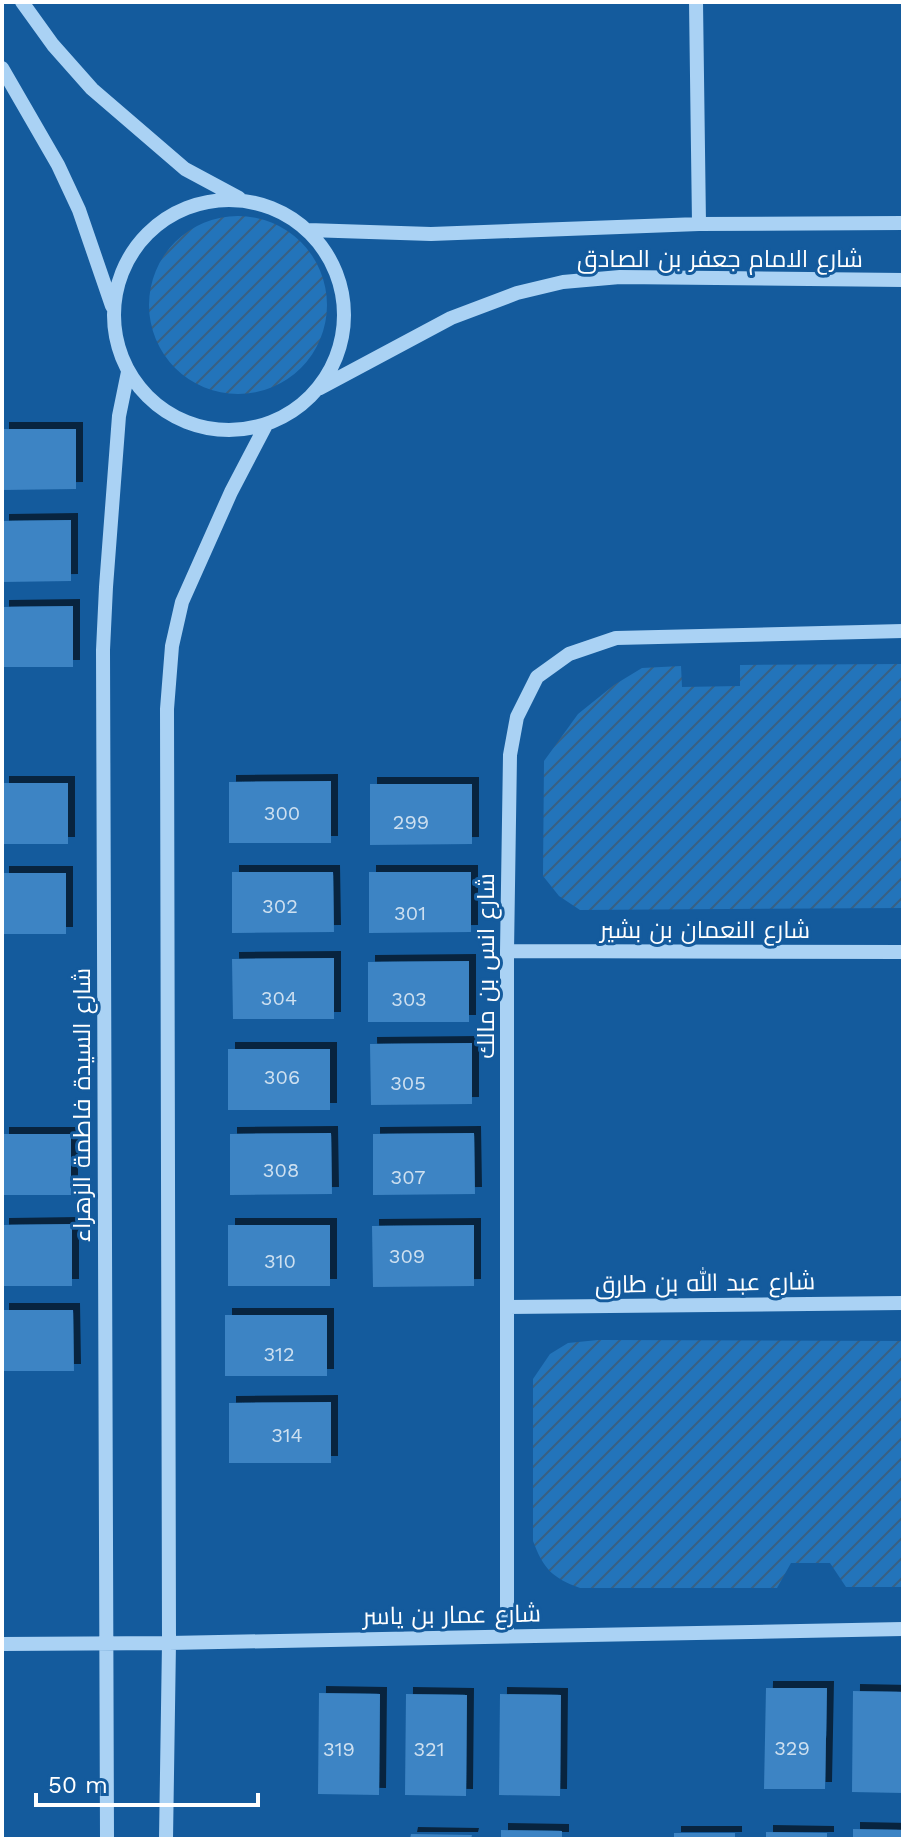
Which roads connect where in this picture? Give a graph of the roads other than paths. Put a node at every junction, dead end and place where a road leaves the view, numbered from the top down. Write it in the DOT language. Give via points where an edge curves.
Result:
graph roads {
  1 [pos="22,2"];
  2 [pos="696,2"];
  3 [pos="2,68"];
  4 [pos="242,200"];
  5 [pos="903,223"];
  6 [pos="699,224"];
  7 [pos="308,230"];
  8 [pos="903,280"];
  9 [pos="113,310"];
  10 [pos="128,372"];
  11 [pos="320,388"];
  12 [pos="266,425"];
  13 [pos="903,631"];
  14 [pos="507,951"];
  15 [pos="903,952"];
  16 [pos="903,1303"];
  17 [pos="508,1307"];
  18 [pos="903,1629"];
  19 [pos="507,1636"];
  20 [pos="169,1643"];
  21 [pos="2,1644"];
  22 [pos="107,1644"];
  23 [pos="107,1839"];
  24 [pos="166,1839"];
  1 -- 4 [label="street" via="92,89 185,169"];
  2 -- 6 [label="street"];
  3 -- 9 [label="street" via="64,176"];
  4 -- 7 [label="street" via="278,210"];
  4 -- 9 [label="street" via="211,201 181,210 154,227 133,251 119,279"];
  5 -- 6 [label="street, شارع الامام جعفر بن الصادق"];
  6 -- 7 [label="street, شارع الامام جعفر بن الصادق" via="431,234"];
  7 -- 11 [label="street" via="330,257 343,289 345,324 337,358"];
  8 -- 11 [label="street, شارع الامام جعفر بن الصادق" via="620,277 563,282 451,318"];
  9 -- 10 [label="street"];
  10 -- 12 [label="street" via="164,411 187,423 240,431"];
  10 -- 22 [label="street, شارع السيدة فاطمة الزهراء" via="119,416 103,650"];
  11 -- 12 [label="street" via="300,407"];
  12 -- 20 [label="street" via="182,602 172,646 167,709"];
  13 -- 14 [label="street, شارع انس بن مالك" via="616,638 569,654 537,677 517,717 510,755"];
  14 -- 15 [label="street, شارع النعمان بن بشير"];
  14 -- 17 [label="street, شارع انس بن مالك"];
  16 -- 17 [label="street, شارع عبد الله بن طارق"];
  17 -- 19 [label="street, شارع انس بن مالك"];
  18 -- 19 [label="street, شارع عمار بن ياسر"];
  19 -- 20 [label="street, شارع عمار بن ياسر"];
  20 -- 22 [label="street, شارع عمار بن ياسر"];
  20 -- 24 [label="street"];
  21 -- 22 [label="street, شارع عمار بن ياسر"];
  22 -- 23 [label="street, شارع السيدة فاطمة الزهراء"];
}
